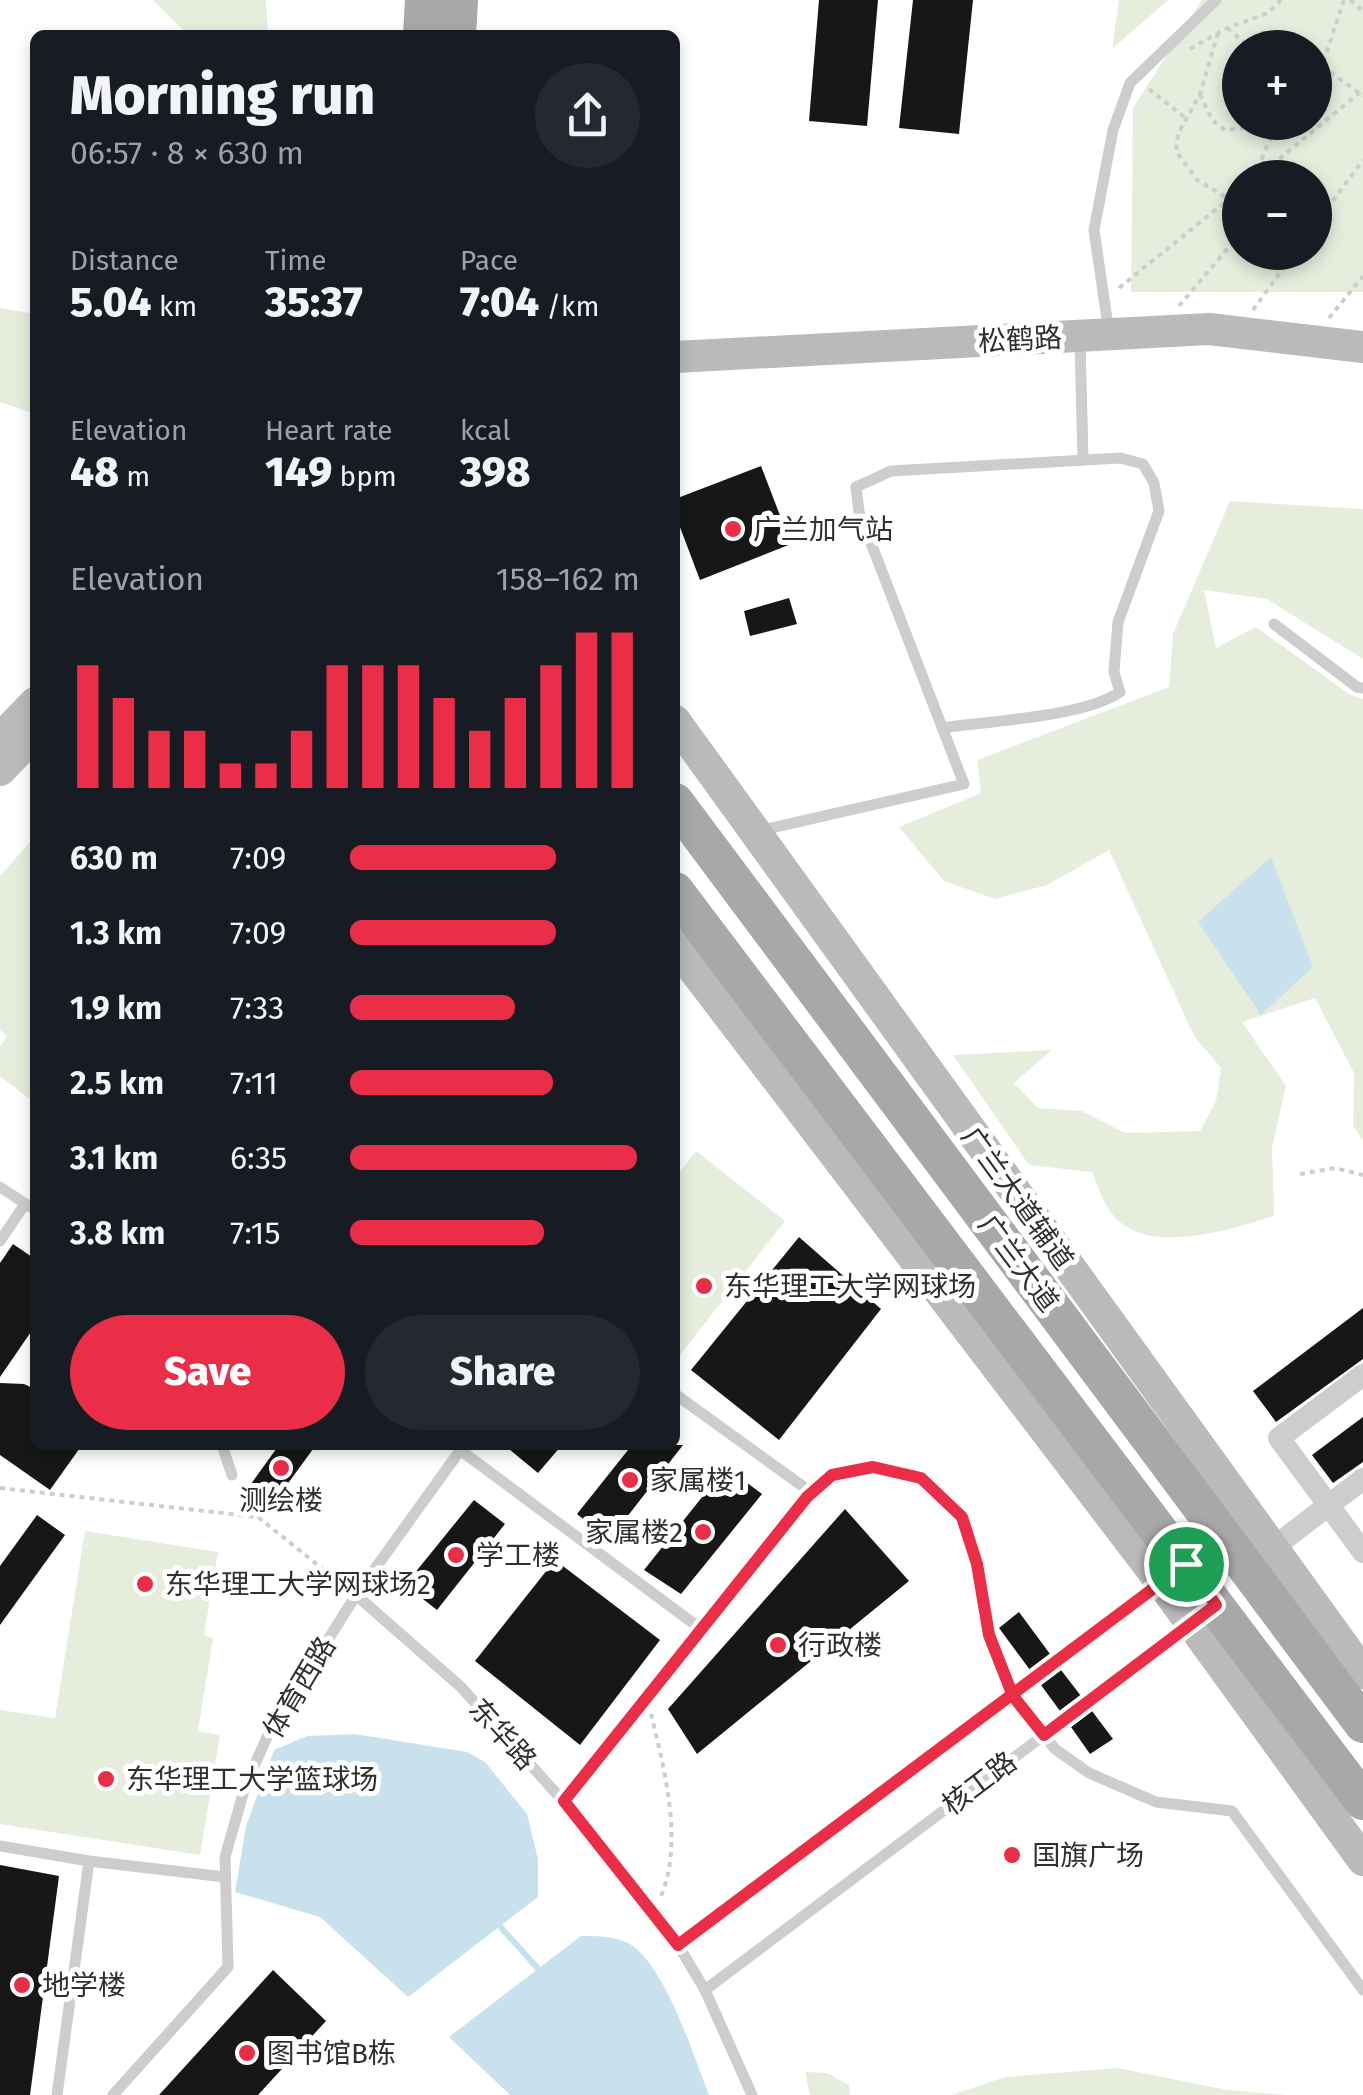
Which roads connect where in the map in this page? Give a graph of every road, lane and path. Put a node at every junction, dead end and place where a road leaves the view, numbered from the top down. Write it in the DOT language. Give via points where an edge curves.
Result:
graph roads {
  1 [pos="424,0"];
  2 [pos="459,0"];
  3 [pos="1216,0"];
  4 [pos="1282,0"];
  5 [pos="1347,0"];
  6 [pos="1363,10"];
  7 [pos="1227,28"];
  8 [pos="422,30"];
  9 [pos="457,30"];
  10 [pos="1229,30"];
  11 [pos="1218,32"];
  12 [pos="1332,40"];
  13 [pos="1186,51"];
  14 [pos="1332,73"];
  15 [pos="1130,82"];
  16 [pos="1362,93"];
  17 [pos="1200,94"];
  18 [pos="1332,116"];
  19 [pos="1188,120"];
  20 [pos="1222,128"];
  21 [pos="1302,140"];
  22 [pos="1277,160"];
  23 [pos="1363,160"];
  24 [pos="1222,195"];
  25 [pos="1332,202"];
  26 [pos="1222,206"];
  27 [pos="1222,255"];
  28 [pos="1282,270"];
  29 [pos="1363,276"];
  30 [pos="1104,300"];
  31 [pos="1247,318"];
  32 [pos="1156,332"];
  33 [pos="1094,335"];
  34 [pos="1310,341"];
  35 [pos="1363,348"];
  36 [pos="680,357"];
  37 [pos="1084,460"];
  38 [pos="1274,624"];
  39 [pos="1363,688"];
  40 [pos="30,708"];
  41 [pos="680,728"];
  42 [pos="942,728"];
  43 [pos="0,739"];
  44 [pos="30,739"];
  45 [pos="0,770"];
  46 [pos="680,809"];
  47 [pos="754,832"];
  48 [pos="680,897"];
  49 [pos="680,951"];
  50 [pos="1300,1174"];
  51 [pos="1363,1175"];
  52 [pos="0,1187"];
  53 [pos="30,1207"];
  54 [pos="0,1241"];
  55 [pos="1363,1376"];
  56 [pos="680,1398"];
  57 [pos="224,1450"];
  58 [pos="461,1450"];
  59 [pos="465,1450"];
  60 [pos="232,1475"];
  61 [pos="1363,1478"];
  62 [pos="0,1488"];
  63 [pos="812,1493"];
  64 [pos="1328,1505"];
  65 [pos="258,1517"];
  66 [pos="1363,1552"];
  67 [pos="1196,1556"];
  68 [pos="1236,1586"];
  69 [pos="356,1595"];
  70 [pos="701,1629"];
  71 [pos="1363,1673"];
  72 [pos="1013,1696"];
  73 [pos="648,1697"];
  74 [pos="1363,1724"];
  75 [pos="1044,1735"];
  76 [pos="564,1801"];
  77 [pos="1363,1801"];
  78 [pos="0,1846"];
  79 [pos="1363,1860"];
  80 [pos="89,1861"];
  81 [pos="225,1878"];
  82 [pos="653,1914"];
  83 [pos="678,1945"];
  84 [pos="705,1990"];
  85 [pos="1363,1990"];
  86 [pos="58,2095"];
  87 [pos="113,2095"];
  88 [pos="752,2095"];
  1 -- 8 [label="main road"];
  2 -- 9 [label="main road"];
  3 -- 15 [label="lane"];
  4 -- 7 [label="path" via="1268,13"];
  5 -- 6 [label="path"];
  5 -- 12 [label="path"];
  7 -- 10 [label="path"];
  7 -- 11 [label="path"];
  11 -- 13 [label="path"];
  11 -- 17 [label="path"];
  14 -- 16 [label="path"];
  15 -- 19 [label="path" via="1136,79"];
  15 -- 30 [label="lane" via="1094,230"];
  16 -- 18 [label="path"];
  17 -- 19 [label="path"];
  17 -- 20 [label="path"];
  19 -- 24 [label="path" via="1176,151 1198,180"];
  21 -- 22 [label="path"];
  23 -- 25 [label="path"];
  26 -- 30 [label="path"];
  27 -- 32 [label="path"];
  28 -- 31 [label="path"];
  29 -- 34 [label="path"];
  30 -- 33 [label="lane"];
  32 -- 33 [label="main road, 松鹤路"];
  32 -- 34 [label="main road, 松鹤路" via="1209,329"];
  33 -- 36 [label="main road, 松鹤路"];
  33 -- 37 [label="lane"];
  34 -- 35 [label="main road, 松鹤路"];
  37 -- 42 [label="lane" via="1143,464 1159,511 1118,622 1114,672 1120,692 1074,709"];
  37 -- 42 [label="lane" via="891,471 856,487"];
  38 -- 39 [label="lane"];
  40 -- 43 [label="main road"];
  41 -- 47 [label="main road, 广兰大道辅道"];
  42 -- 47 [label="lane" via="964,784"];
  44 -- 45 [label="main road"];
  46 -- 67 [label="main road, 广兰大道"];
  47 -- 68 [label="main road, 广兰大道辅道"];
  48 -- 67 [label="main road, 广兰大道"];
  49 -- 67 [label="main road"];
  50 -- 51 [label="path" via="1336,1168"];
  52 -- 53 [label="lane"];
  53 -- 54 [label="lane"];
  55 -- 64 [label="street" via="1279,1438"];
  56 -- 63 [label="lane"];
  57 -- 60 [label="lane"];
  58 -- 69 [label="lane, 体育西路"];
  59 -- 70 [label="lane"];
  60 -- 65 [label="path"];
  61 -- 64 [label="street"];
  62 -- 65 [label="path"];
  63 -- 70 [label="lane"];
  63 -- 72 [label="lane" via="832,1475 873,1467 921,1478 962,1517 989,1635"];
  64 -- 66 [label="street"];
  64 -- 68 [label="street"];
  65 -- 69 [label="path"];
  67 -- 68 [label="main road, 广兰大道"];
  67 -- 72 [label="lane, 核工路"];
  68 -- 71 [label="main road, 广兰大道辅道"];
  68 -- 74 [label="main road, 广兰大道"];
  68 -- 75 [label="lane, 核工路"];
  68 -- 77 [label="main road, 广兰大道"];
  68 -- 79 [label="main road, 广兰大道辅道"];
  69 -- 76 [label="lane, 东华路" via="461,1687"];
  69 -- 81 [label="lane, 体育西路" via="267,1737 230,1835"];
  70 -- 73 [label="lane"];
  72 -- 75 [label="lane"];
  72 -- 83 [label="lane, 核工路"];
  73 -- 76 [label="lane"];
  73 -- 82 [label="path" via="672,1826 666,1884"];
  75 -- 84 [label="lane, 核工路"];
  75 -- 85 [label="lane" via="1089,1774 1156,1802 1232,1811"];
  76 -- 82 [label="lane, 东华路"];
  78 -- 80 [label="lane"];
  80 -- 81 [label="lane"];
  80 -- 86 [label="lane"];
  81 -- 87 [label="lane, 体育西路" via="228,1967"];
  82 -- 83 [label="lane, 东华路"];
  83 -- 84 [label="lane, 东华路"];
  84 -- 88 [label="lane, 东华路"];
}
